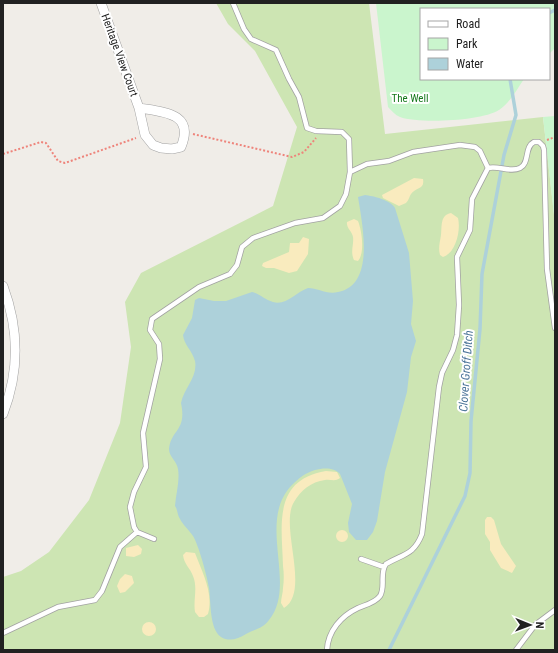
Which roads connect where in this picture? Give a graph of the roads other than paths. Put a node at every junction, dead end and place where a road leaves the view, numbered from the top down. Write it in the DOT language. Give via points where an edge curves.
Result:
graph roads {
  1 [pos="101,3"];
  2 [pos="233,3"];
  3 [pos="139,108"];
  4 [pos="488,168"];
  5 [pos="350,172"];
  6 [pos="3,286"];
  7 [pos="555,328"];
  8 [pos="3,414"];
  9 [pos="137,532"];
  10 [pos="154,539"];
  11 [pos="361,559"];
  12 [pos="384,567"];
  13 [pos="555,610"];
  14 [pos="3,633"];
  15 [pos="327,650"];
  16 [pos="516,650"];
  1 -- 3 [label="street, Heritage View Court"];
  2 -- 5 [label="lane" via="251,39 276,50 299,97 307,128 316,132 342,132 349,139"];
  3 -- 3 [label="street, Heritage View Court" via="145,134 153,145 172,149 181,147 185,128 178,117 170,113"];
  4 -- 5 [label="lane" via="480,151 475,147 460,145 413,152 389,161 367,164"];
  4 -- 7 [label="lane" via="520,168 525,164 531,144 539,142 543,146 547,269"];
  4 -- 12 [label="lane" via="472,198 470,230 457,257 457,335 439,387 422,534 416,548"];
  5 -- 9 [label="lane" via="344,200 329,215 317,220 295,223 252,238 242,247 237,265 230,274 199,287 152,319 150,330 159,344 160,358 143,433 146,467 131,502"];
  6 -- 8 [label="street" via="12,311 17,352 14,378"];
  9 -- 10 [label="lane"];
  9 -- 14 [label="lane" via="120,547 102,591 95,600 58,607"];
  11 -- 12 [label="lane"];
  12 -- 15 [label="lane" via="380,596 349,613 339,622 331,632"];
  13 -- 16 [label="lane" via="535,625"];
}
